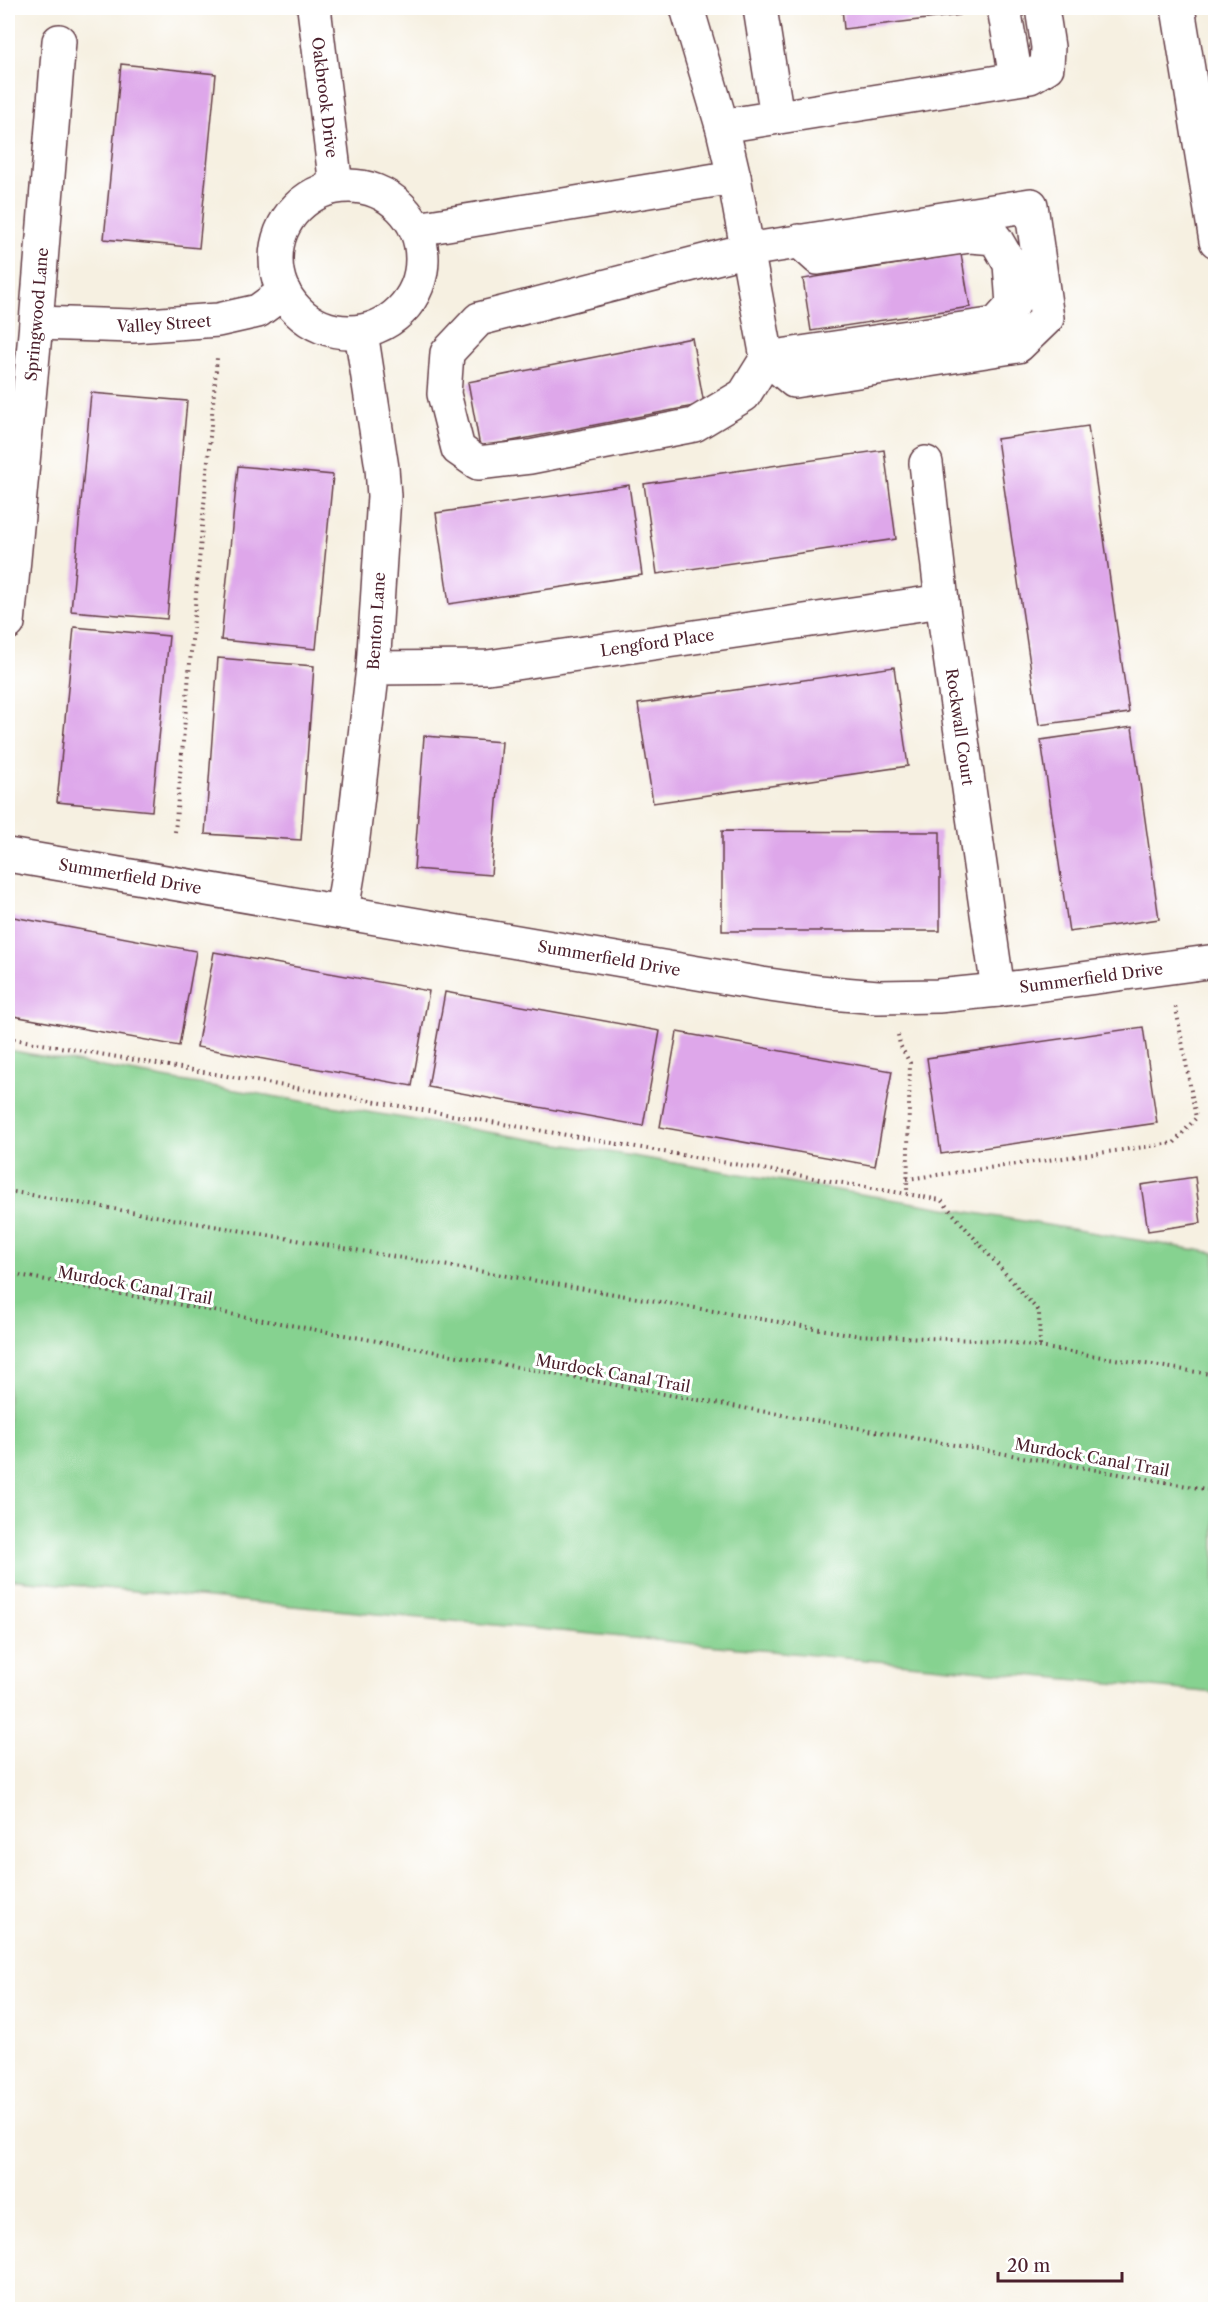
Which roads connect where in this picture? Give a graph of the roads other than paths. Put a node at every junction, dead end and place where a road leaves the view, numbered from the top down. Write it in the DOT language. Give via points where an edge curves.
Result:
graph roads {
  1 [pos="314,8"];
  2 [pos="687,8"];
  3 [pos="760,8"];
  4 [pos="1004,8"];
  5 [pos="1042,8"];
  6 [pos="1178,8"];
  7 [pos="58,41"];
  8 [pos="1016,78"];
  9 [pos="777,117"];
  10 [pos="722,126"];
  11 [pos="734,177"];
  12 [pos="336,186"];
  13 [pos="417,229"];
  14 [pos="799,241"];
  15 [pos="1215,241"];
  16 [pos="747,250"];
  17 [pos="284,292"];
  18 [pos="36,323"];
  19 [pos="361,332"];
  20 [pos="767,358"];
  21 [pos="926,463"];
  22 [pos="942,601"];
  23 [pos="8,623"];
  24 [pos="373,668"];
  25 [pos="8,855"];
  26 [pos="342,911"];
  27 [pos="1215,960"];
  28 [pos="998,990"];
  1 -- 12 [label="street, Oakbrook Drive"];
  2 -- 10 [label="street"];
  3 -- 9 [label="street"];
  4 -- 8 [label="street"];
  5 -- 8 [label="street" via="1047,67 1030,77"];
  6 -- 15 [label="street"];
  7 -- 18 [label="street, Springwood Lane"];
  8 -- 9 [label="street"];
  9 -- 10 [label="street"];
  10 -- 11 [label="street"];
  11 -- 13 [label="street"];
  11 -- 16 [label="street"];
  12 -- 13 [label="street" via="362,186 379,191 408,213"];
  12 -- 17 [label="street" via="310,196 285,223 275,257"];
  13 -- 19 [label="street" via="423,266 409,302 380,326"];
  14 -- 16 [label="street"];
  14 -- 20 [label="street" via="818,258 970,236 995,238 1010,264 1013,305 996,324"];
  14 -- 20 [label="street" via="1031,205 1047,318 1018,346 794,381"];
  16 -- 20 [label="street"];
  16 -- 20 [label="street" via="479,319 447,353 444,394 458,449 478,463 530,457 694,425 744,395"];
  17 -- 18 [label="street, Valley Street" via="258,311 218,320 133,326"];
  17 -- 19 [label="street" via="294,308 316,324 342,332"];
  18 -- 23 [label="street, Springwood Lane"];
  19 -- 24 [label="street, Benton Lane" via="384,496"];
  21 -- 22 [label="street, Rockwall Court"];
  22 -- 24 [label="street, Lengford Place" via="488,667"];
  22 -- 28 [label="street, Rockwall Court"];
  24 -- 26 [label="street, Benton Lane"];
  25 -- 26 [label="street, Summerfield Drive"];
  26 -- 28 [label="street, Summerfield Drive" via="819,992 893,997"];
  27 -- 28 [label="street, Summerfield Drive"];
}
